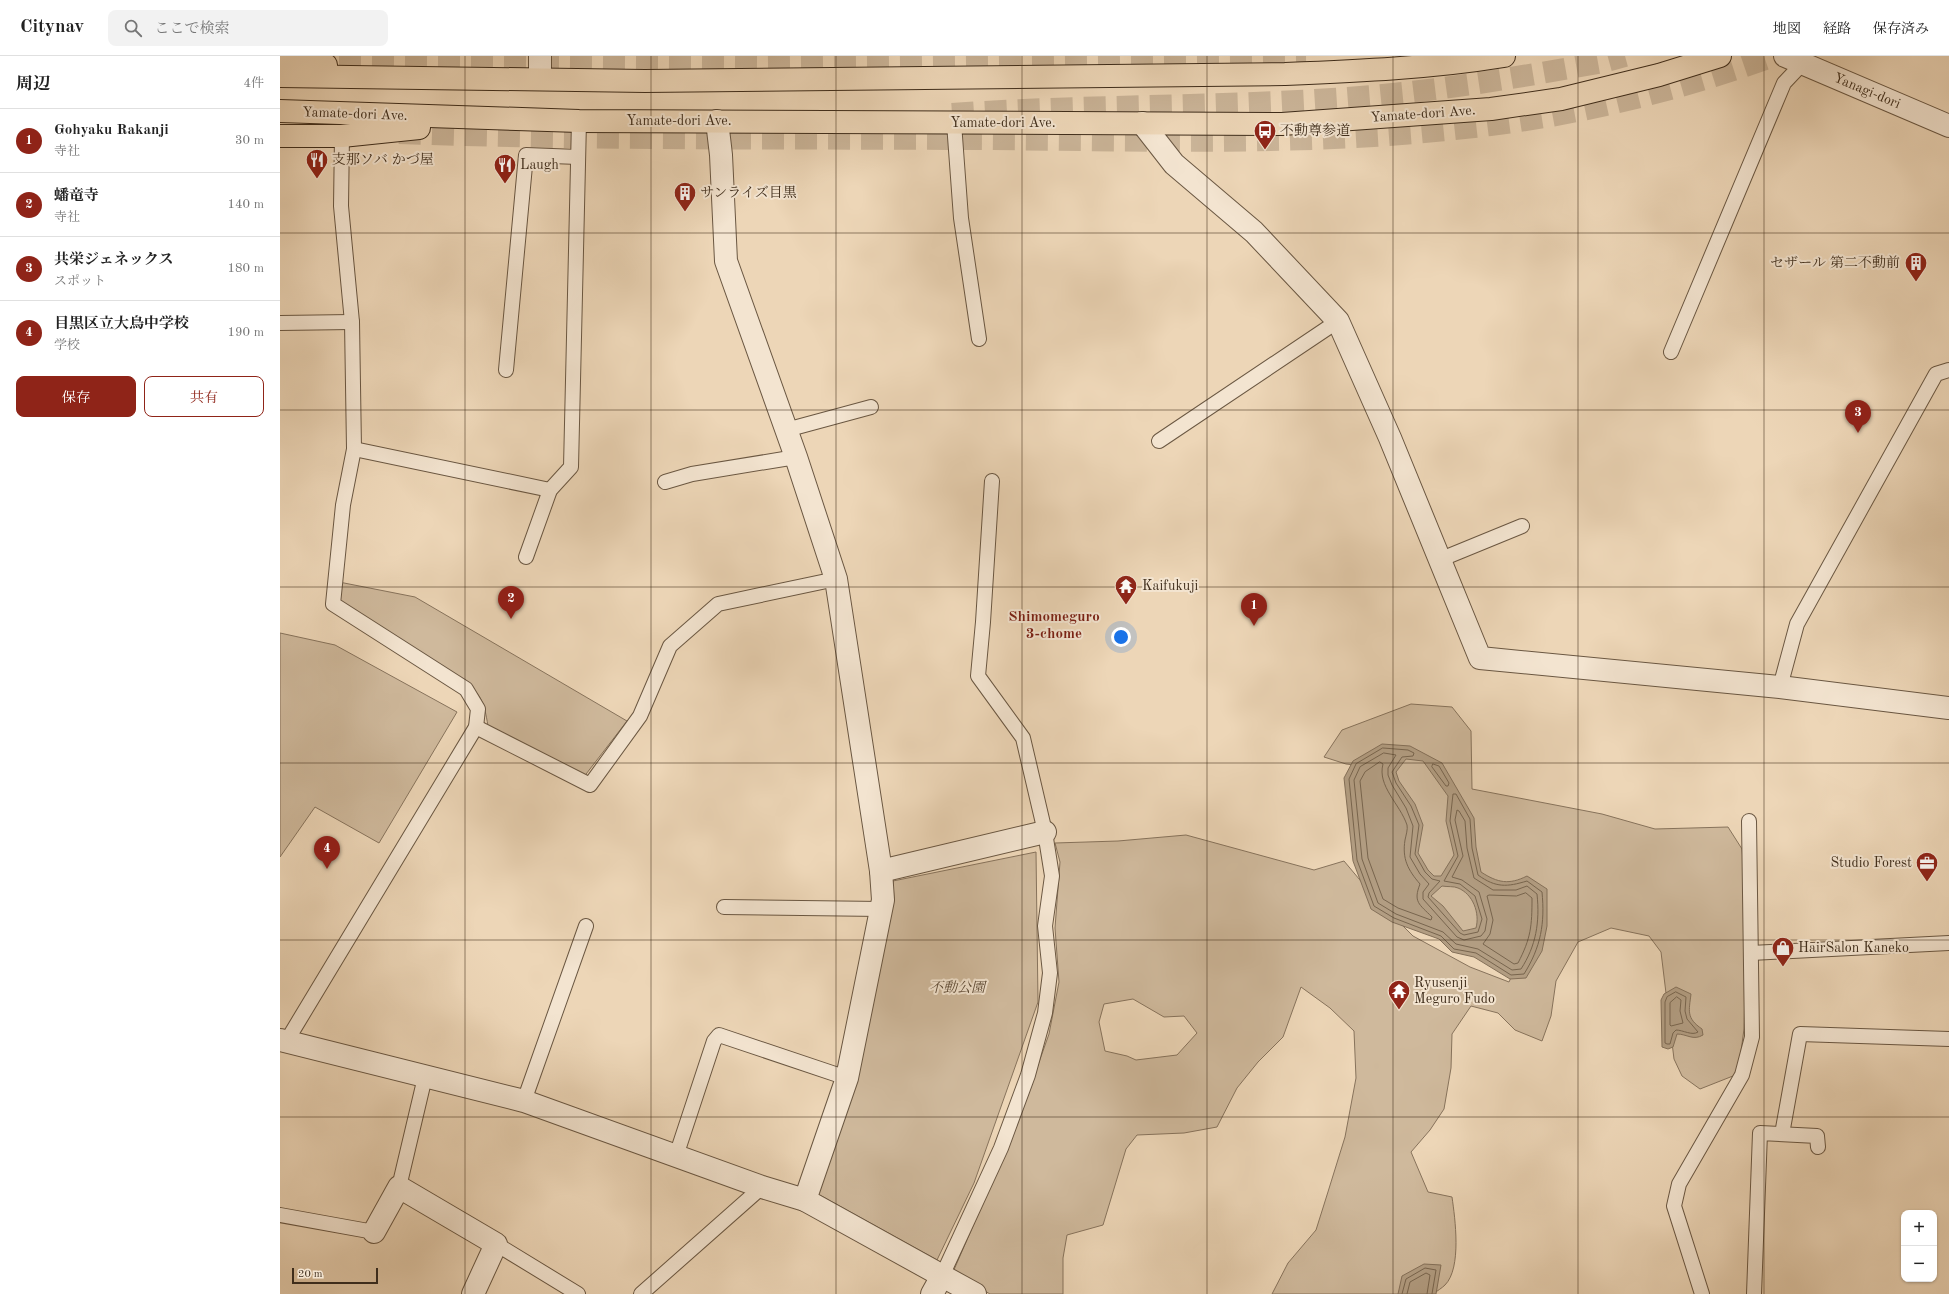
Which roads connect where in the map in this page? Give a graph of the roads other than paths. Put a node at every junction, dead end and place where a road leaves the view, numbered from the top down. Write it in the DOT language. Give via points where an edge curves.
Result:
graph roads {
  1 [pos="540,56"];
  2 [pos="1504,56"];
  3 [pos="1720,56"];
  4 [pos="280,59"];
  5 [pos="1465,60"];
  6 [pos="1793,60"];
  7 [pos="280,76"];
  8 [pos="423,78"];
  9 [pos="540,79"];
  10 [pos="280,111"];
  11 [pos="500,120"];
  12 [pos="579,121"];
  13 [pos="717,121"];
  14 [pos="954,123"];
  15 [pos="1142,123"];
  16 [pos="1949,126"];
  17 [pos="280,136"];
  18 [pos="342,136"];
  19 [pos="578,157"];
  20 [pos="1338,321"];
  21 [pos="352,322"];
  22 [pos="280,323"];
  23 [pos="979,339"];
  24 [pos="1671,352"];
  25 [pos="506,370"];
  26 [pos="1949,370"];
  27 [pos="871,407"];
  28 [pos="786,430"];
  29 [pos="1159,442"];
  30 [pos="354,448"];
  31 [pos="796,457"];
  32 [pos="992,481"];
  33 [pos="665,482"];
  34 [pos="550,490"];
  35 [pos="1522,526"];
  36 [pos="526,557"];
  37 [pos="1439,560"];
  38 [pos="836,579"];
  39 [pos="1780,687"];
  40 [pos="1949,708"];
  41 [pos="476,727"];
  42 [pos="1749,821"];
  43 [pos="1046,832"];
  44 [pos="881,871"];
  45 [pos="724,907"];
  46 [pos="881,909"];
  47 [pos="586,926"];
  48 [pos="1949,943"];
  49 [pos="1751,953"];
  50 [pos="1949,1039"];
  51 [pos="283,1041"];
  52 [pos="425,1077"];
  53 [pos="846,1078"];
  54 [pos="524,1101"];
  55 [pos="1782,1134"];
  56 [pos="1818,1147"];
  57 [pos="676,1156"];
  58 [pos="399,1187"];
  59 [pos="762,1187"];
  60 [pos="805,1200"];
  61 [pos="280,1215"];
  62 [pos="374,1232"];
  63 [pos="496,1244"];
  64 [pos="937,1285"];
  65 [pos="474,1294"];
  66 [pos="578,1294"];
  67 [pos="641,1294"];
  68 [pos="975,1294"];
  69 [pos="1702,1294"];
  70 [pos="1754,1294"];
  1 -- 9 [label="street"];
  2 -- 5 [label="main road"];
  3 -- 15 [label="main road, Yamate-dori Ave." via="1660,75 1561,99 1491,109 1282,124"];
  4 -- 8 [label="main road"];
  5 -- 9 [label="main road" via="1383,70 1286,74 645,81"];
  6 -- 16 [label="street, Yanagi-dori"];
  6 -- 24 [label="lane"];
  7 -- 8 [label="main road"];
  8 -- 9 [label="main road"];
  10 -- 11 [label="main road, Yamate-dori Ave."];
  11 -- 12 [label="main road, Yamate-dori Ave."];
  11 -- 18 [label="main road"];
  12 -- 13 [label="main road, Yamate-dori Ave."];
  12 -- 19 [label="lane"];
  13 -- 14 [label="main road, Yamate-dori Ave."];
  13 -- 28 [label="street" via="726,261"];
  14 -- 15 [label="main road, Yamate-dori Ave."];
  14 -- 23 [label="lane" via="961,218"];
  15 -- 20 [label="street" via="1174,164 1254,232"];
  17 -- 18 [label="main road"];
  18 -- 21 [label="lane" via="341,206"];
  19 -- 25 [label="lane" via="526,155"];
  19 -- 34 [label="lane" via="571,467"];
  20 -- 29 [label="lane"];
  20 -- 37 [label="street" via="1390,438"];
  21 -- 22 [label="lane"];
  21 -- 30 [label="lane"];
  26 -- 39 [label="lane" via="1936,374 1797,624"];
  27 -- 28 [label="lane"];
  28 -- 31 [label="street"];
  30 -- 34 [label="lane"];
  30 -- 41 [label="lane" via="343,505 332,604 466,688 478,709"];
  31 -- 33 [label="lane" via="692,474"];
  31 -- 38 [label="street"];
  32 -- 43 [label="lane" via="978,676 1023,738"];
  34 -- 36 [label="lane"];
  35 -- 37 [label="lane"];
  37 -- 39 [label="street" via="1480,658"];
  38 -- 41 [label="lane" via="718,604 670,646 640,716 590,785"];
  38 -- 44 [label="street"];
  39 -- 40 [label="street"];
  41 -- 51 [label="lane"];
  42 -- 49 [label="lane"];
  43 -- 44 [label="street"];
  43 -- 64 [label="lane" via="1052,876 1045,926 1050,973 1045,1014 1028,1075 1001,1148"];
  44 -- 46 [label="street"];
  45 -- 46 [label="lane"];
  46 -- 53 [label="street"];
  47 -- 54 [label="lane"];
  48 -- 49 [label="lane"];
  49 -- 69 [label="lane" via="1752,1037 1742,1075 1679,1184 1674,1206"];
  50 -- 55 [label="lane" via="1800,1034"];
  51 -- 52 [label="street"];
  52 -- 54 [label="street"];
  52 -- 58 [label="lane"];
  53 -- 57 [label="lane" via="719,1035 714,1041"];
  53 -- 60 [label="street"];
  54 -- 57 [label="street"];
  55 -- 56 [label="lane" via="1817,1136"];
  55 -- 70 [label="lane" via="1760,1132"];
  57 -- 59 [label="street"];
  58 -- 62 [label="street"];
  58 -- 63 [label="street"];
  59 -- 60 [label="street"];
  59 -- 67 [label="lane"];
  60 -- 64 [label="street"];
  61 -- 62 [label="lane"];
  63 -- 65 [label="street"];
  63 -- 66 [label="lane"];
  64 -- 68 [label="street"];
}
